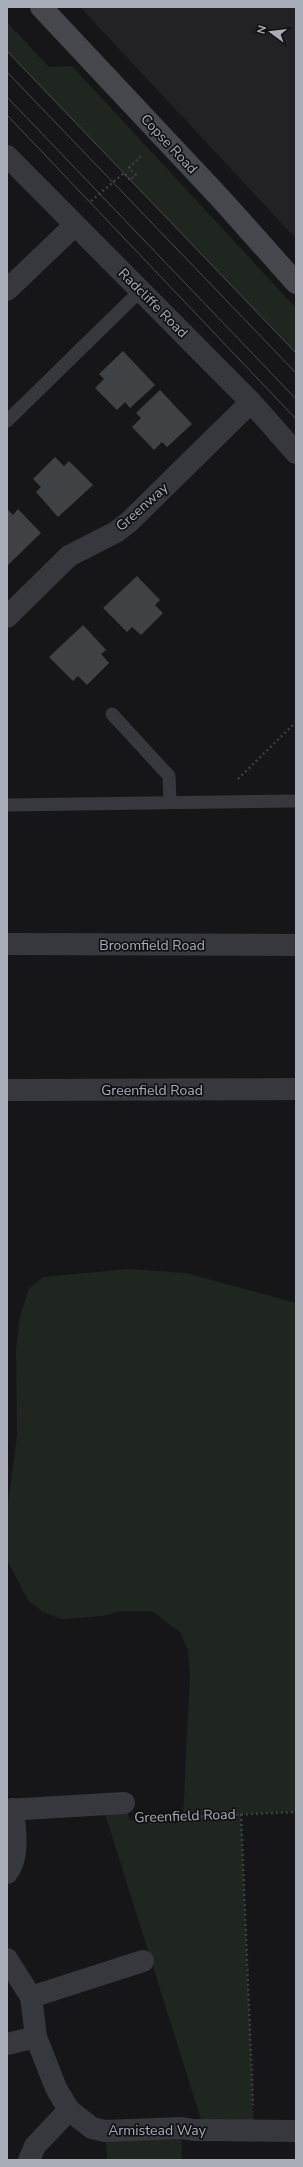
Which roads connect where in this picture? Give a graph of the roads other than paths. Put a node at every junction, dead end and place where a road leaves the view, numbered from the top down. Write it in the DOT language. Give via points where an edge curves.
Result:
graph roads {
  1 [pos="41,7"];
  2 [pos="7,157"];
  3 [pos="75,225"];
  4 [pos="296,283"];
  5 [pos="7,290"];
  6 [pos="141,290"];
  7 [pos="251,402"];
  8 [pos="7,421"];
  9 [pos="296,453"];
  10 [pos="7,617"];
  11 [pos="112,714"];
  12 [pos="170,801"];
  13 [pos="296,801"];
  14 [pos="7,804"];
  15 [pos="7,944"];
  16 [pos="296,945"];
  17 [pos="296,1089"];
  18 [pos="7,1090"];
  19 [pos="124,1803"];
  20 [pos="10,1810"];
  21 [pos="7,1873"];
  22 [pos="7,1959"];
  23 [pos="143,1960"];
  24 [pos="31,1997"];
  25 [pos="36,2037"];
  26 [pos="7,2044"];
  27 [pos="69,2110"];
  28 [pos="296,2131"];
  29 [pos="29,2160"];
  1 -- 4 [label="street, Copse Road"];
  2 -- 3 [label="street, Radcliffe Road"];
  3 -- 5 [label="street"];
  3 -- 6 [label="street, Radcliffe Road"];
  6 -- 7 [label="street, Radcliffe Road"];
  6 -- 8 [label="lane"];
  7 -- 9 [label="street, Radcliffe Road"];
  7 -- 10 [label="street, Greenway" via="129,522 116,532 69,556"];
  11 -- 12 [label="lane" via="169,776"];
  12 -- 13 [label="lane"];
  12 -- 14 [label="lane"];
  15 -- 16 [label="street, Broomfield Road"];
  17 -- 18 [label="street, Greenfield Road"];
  19 -- 20 [label="street, Greenfield Road"];
  20 -- 21 [label="street, Greenfield Road" via="15,1839 12,1867"];
  22 -- 24 [label="street, Armistead Way"];
  23 -- 24 [label="street"];
  24 -- 25 [label="street, Armistead Way"];
  25 -- 26 [label="street"];
  25 -- 27 [label="street, Armistead Way" via="56,2088"];
  27 -- 28 [label="street, Armistead Way" via="92,2128 105,2131 180,2128"];
  27 -- 29 [label="street" via="35,2146"];
}
